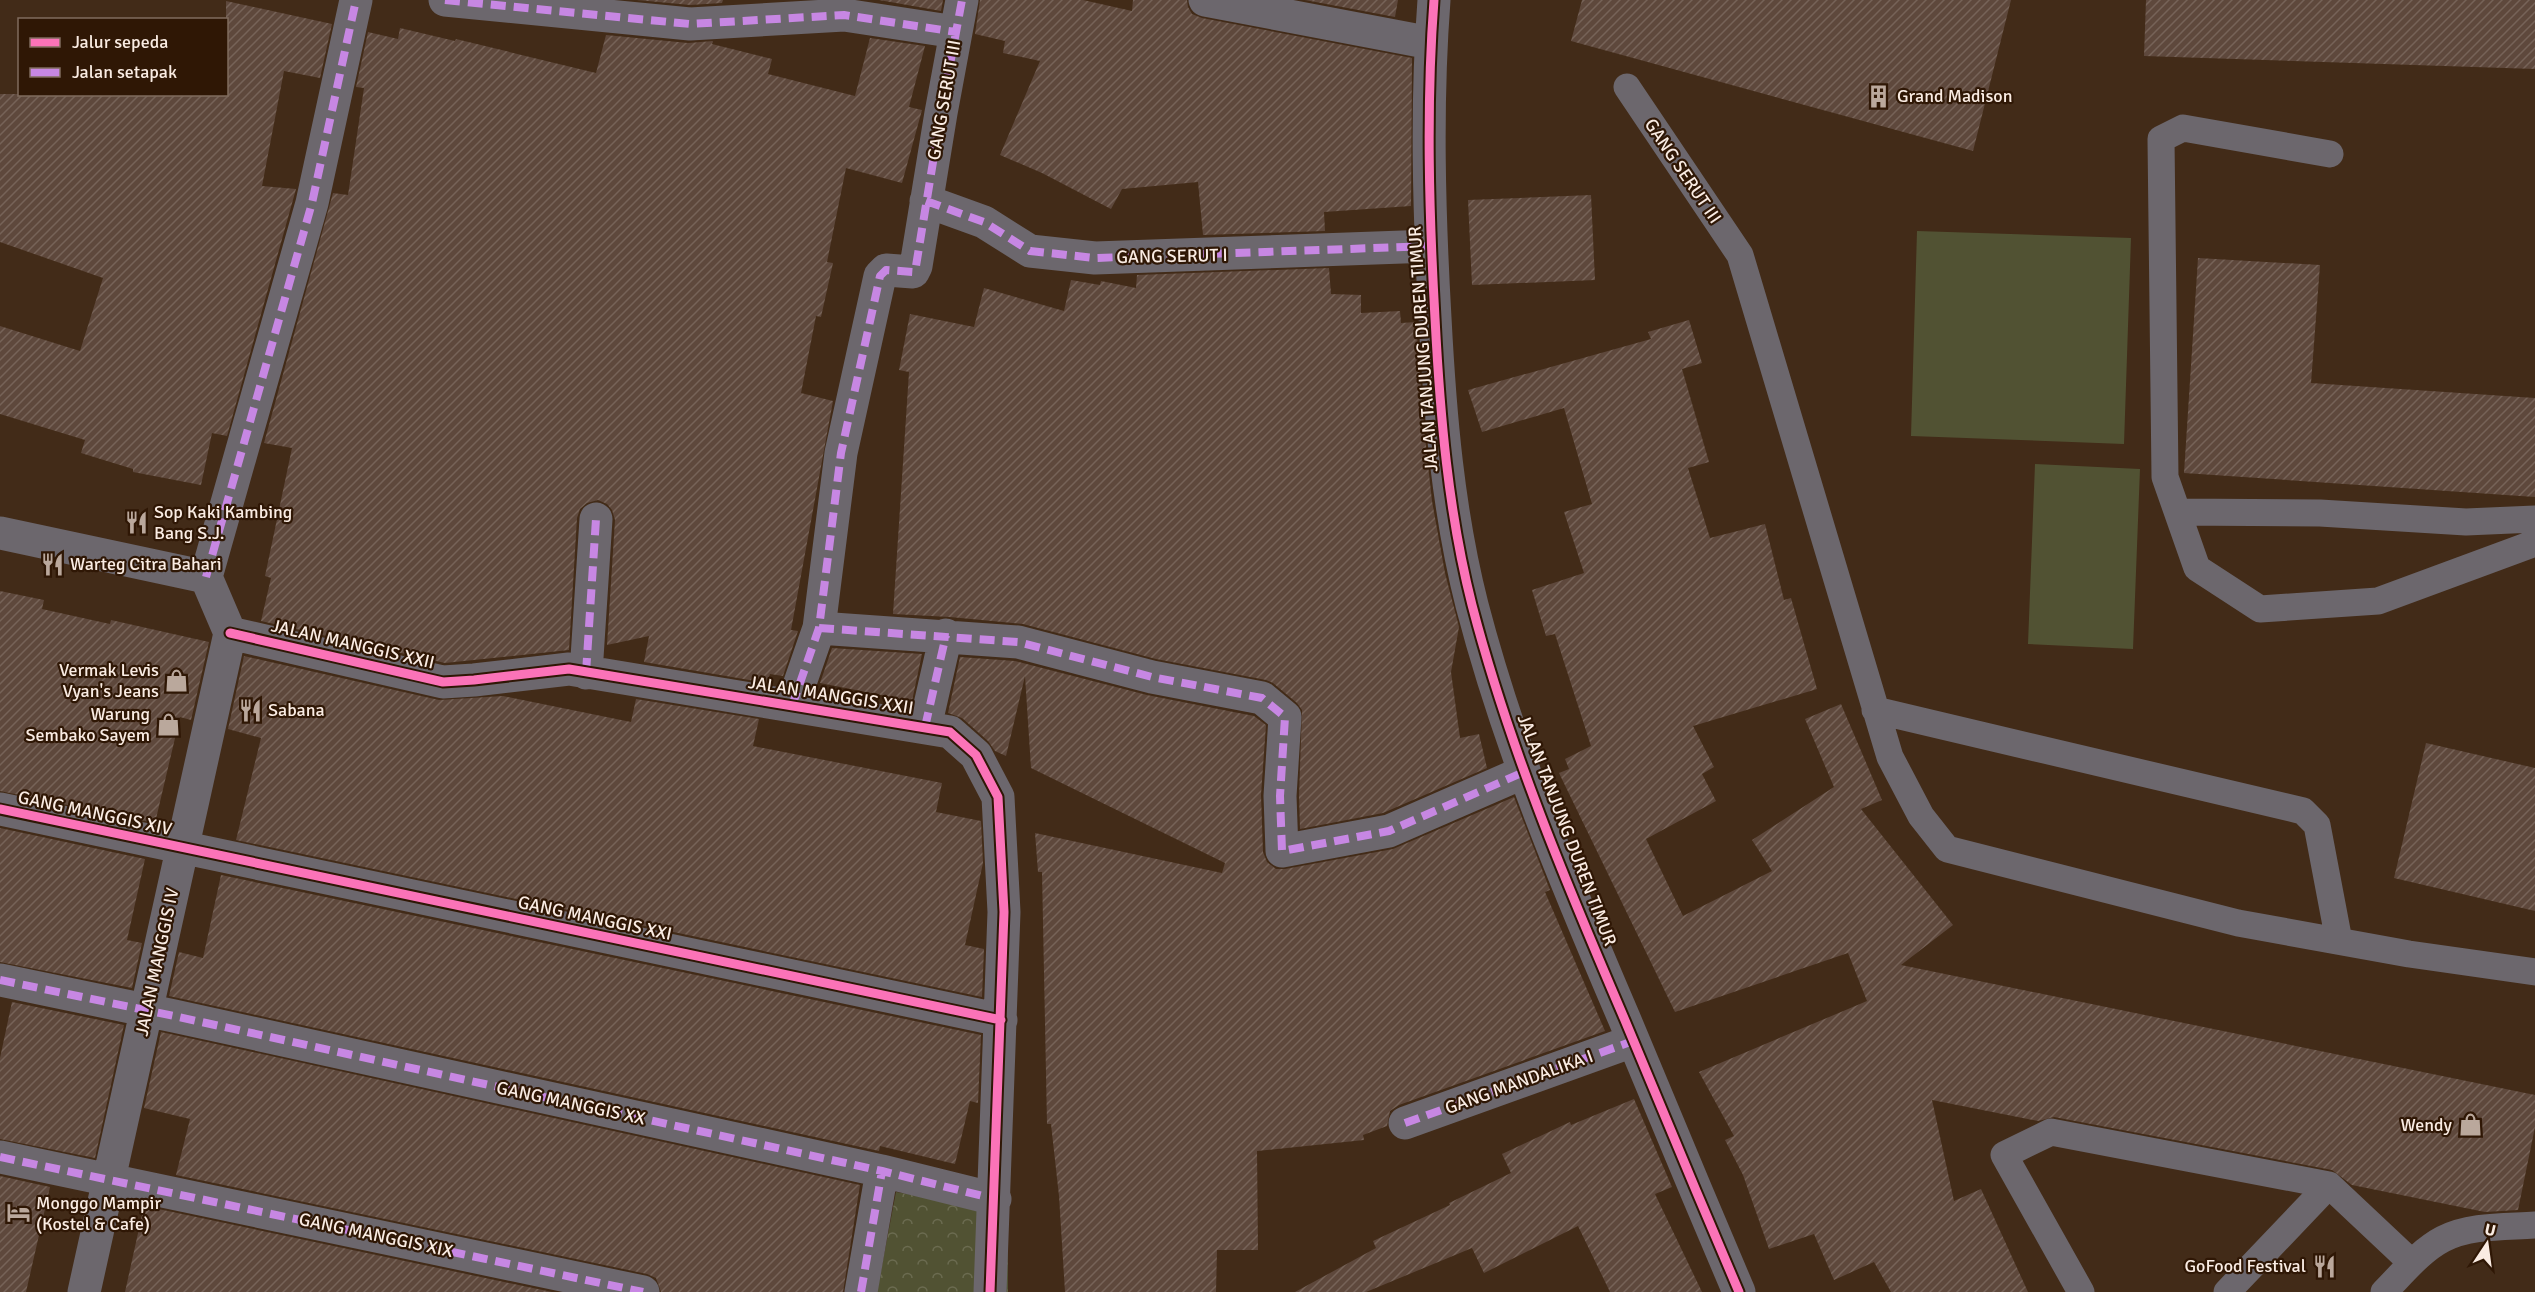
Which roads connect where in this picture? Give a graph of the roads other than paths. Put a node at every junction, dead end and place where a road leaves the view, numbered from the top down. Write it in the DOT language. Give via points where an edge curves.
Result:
graph roads {
  1 [pos="356,0"];
  2 [pos="445,0"];
  3 [pos="962,0"];
  4 [pos="1205,0"];
  5 [pos="1434,0"];
  6 [pos="956,32"];
  7 [pos="1431,42"];
  8 [pos="1627,87"];
  9 [pos="2330,154"];
  10 [pos="926,201"];
  11 [pos="1431,246"];
  12 [pos="2178,512"];
  13 [pos="596,519"];
  14 [pos="2535,519"];
  15 [pos="0,533"];
  16 [pos="2535,543"];
  17 [pos="206,577"];
  18 [pos="819,628"];
  19 [pos="230,633"];
  20 [pos="946,635"];
  21 [pos="585,673"];
  22 [pos="792,706"];
  23 [pos="1875,710"];
  24 [pos="924,727"];
  25 [pos="1524,772"];
  26 [pos="0,809"];
  27 [pos="183,848"];
  28 [pos="2339,941"];
  29 [pos="2535,972"];
  30 [pos="0,980"];
  31 [pos="147,1011"];
  32 [pos="1001,1020"];
  33 [pos="1633,1041"];
  34 [pos="1405,1123"];
  35 [pos="0,1156"];
  36 [pos="882,1171"];
  37 [pos="109,1179"];
  38 [pos="2329,1185"];
  39 [pos="995,1199"];
  40 [pos="2535,1225"];
  41 [pos="2412,1263"];
  42 [pos="84,1292"];
  43 [pos="643,1292"];
  44 [pos="861,1292"];
  45 [pos="990,1292"];
  46 [pos="1739,1292"];
  47 [pos="2081,1292"];
  48 [pos="2227,1292"];
  49 [pos="2384,1292"];
  1 -- 17 [label="street" via="312,203"];
  2 -- 6 [label="street" via="690,24 844,15"];
  3 -- 6 [label="street, GANG SERUT III"];
  4 -- 7 [label="street"];
  5 -- 7 [label="street, JALAN TANJUNG DUREN TIMUR"];
  6 -- 10 [label="street, GANG SERUT III"];
  7 -- 11 [label="street, JALAN TANJUNG DUREN TIMUR"];
  8 -- 23 [label="lane, GANG SERUT III" via="1740,255"];
  9 -- 12 [label="lane" via="2182,128 2161,139 2165,477"];
  10 -- 11 [label="street, GANG SERUT I" via="984,222 1030,251 1095,258"];
  10 -- 18 [label="street, GANG SERUT III" via="919,256 913,272 886,270 880,276 841,453"];
  11 -- 25 [label="street, JALAN TANJUNG DUREN TIMUR" via="1440,411 1459,539 1472,604"];
  12 -- 14 [label="lane" via="2320,513 2466,522"];
  12 -- 16 [label="lane" via="2197,568 2260,609 2378,601"];
  13 -- 21 [label="street"];
  15 -- 17 [label="street"];
  17 -- 19 [label="street"];
  18 -- 20 [label="street"];
  18 -- 22 [label="street"];
  19 -- 21 [label="street, JALAN MANGGIS XXII" via="442,682 569,669"];
  19 -- 27 [label="street, JALAN MANGGIS IV"];
  20 -- 24 [label="street"];
  20 -- 25 [label="street" via="1018,642 1152,677 1262,698 1285,717 1280,796 1282,851 1389,831"];
  21 -- 22 [label="street, JALAN MANGGIS XXII"];
  22 -- 24 [label="street, JALAN MANGGIS XXII"];
  23 -- 28 [label="lane, GANG SERUT III" via="1890,757 1921,816 1947,849 2238,923"];
  23 -- 28 [label="lane" via="2303,811 2317,825"];
  24 -- 32 [label="street, JALAN MANGGIS XXII" via="950,732 976,755 998,797 1004,912"];
  25 -- 33 [label="street, JALAN TANJUNG DUREN TIMUR"];
  26 -- 27 [label="street, GANG MANGGIS XIV"];
  27 -- 31 [label="street, JALAN MANGGIS IV"];
  27 -- 32 [label="street, GANG MANGGIS XXI"];
  28 -- 29 [label="lane, GANG SERUT III"];
  30 -- 31 [label="street, GANG MANGGIS XX"];
  31 -- 36 [label="street, GANG MANGGIS XX"];
  31 -- 37 [label="street, JALAN MANGGIS IV"];
  32 -- 39 [label="street, JALAN MANGGIS XXII"];
  33 -- 34 [label="street, GANG MANDALIKA I"];
  33 -- 46 [label="street, JALAN TANJUNG DUREN TIMUR"];
  35 -- 37 [label="street, GANG MANGGIS XIX"];
  36 -- 39 [label="street, GANG MANGGIS XX"];
  36 -- 44 [label="street"];
  37 -- 42 [label="street, JALAN MANGGIS IV"];
  37 -- 43 [label="street, GANG MANGGIS XIX"];
  38 -- 41 [label="lane"];
  38 -- 47 [label="lane" via="2051,1132 2004,1155"];
  38 -- 48 [label="lane"];
  39 -- 45 [label="street, JALAN MANGGIS XXII"];
  40 -- 41 [label="lane" via="2471,1230 2443,1239"];
  41 -- 49 [label="lane"];
}
